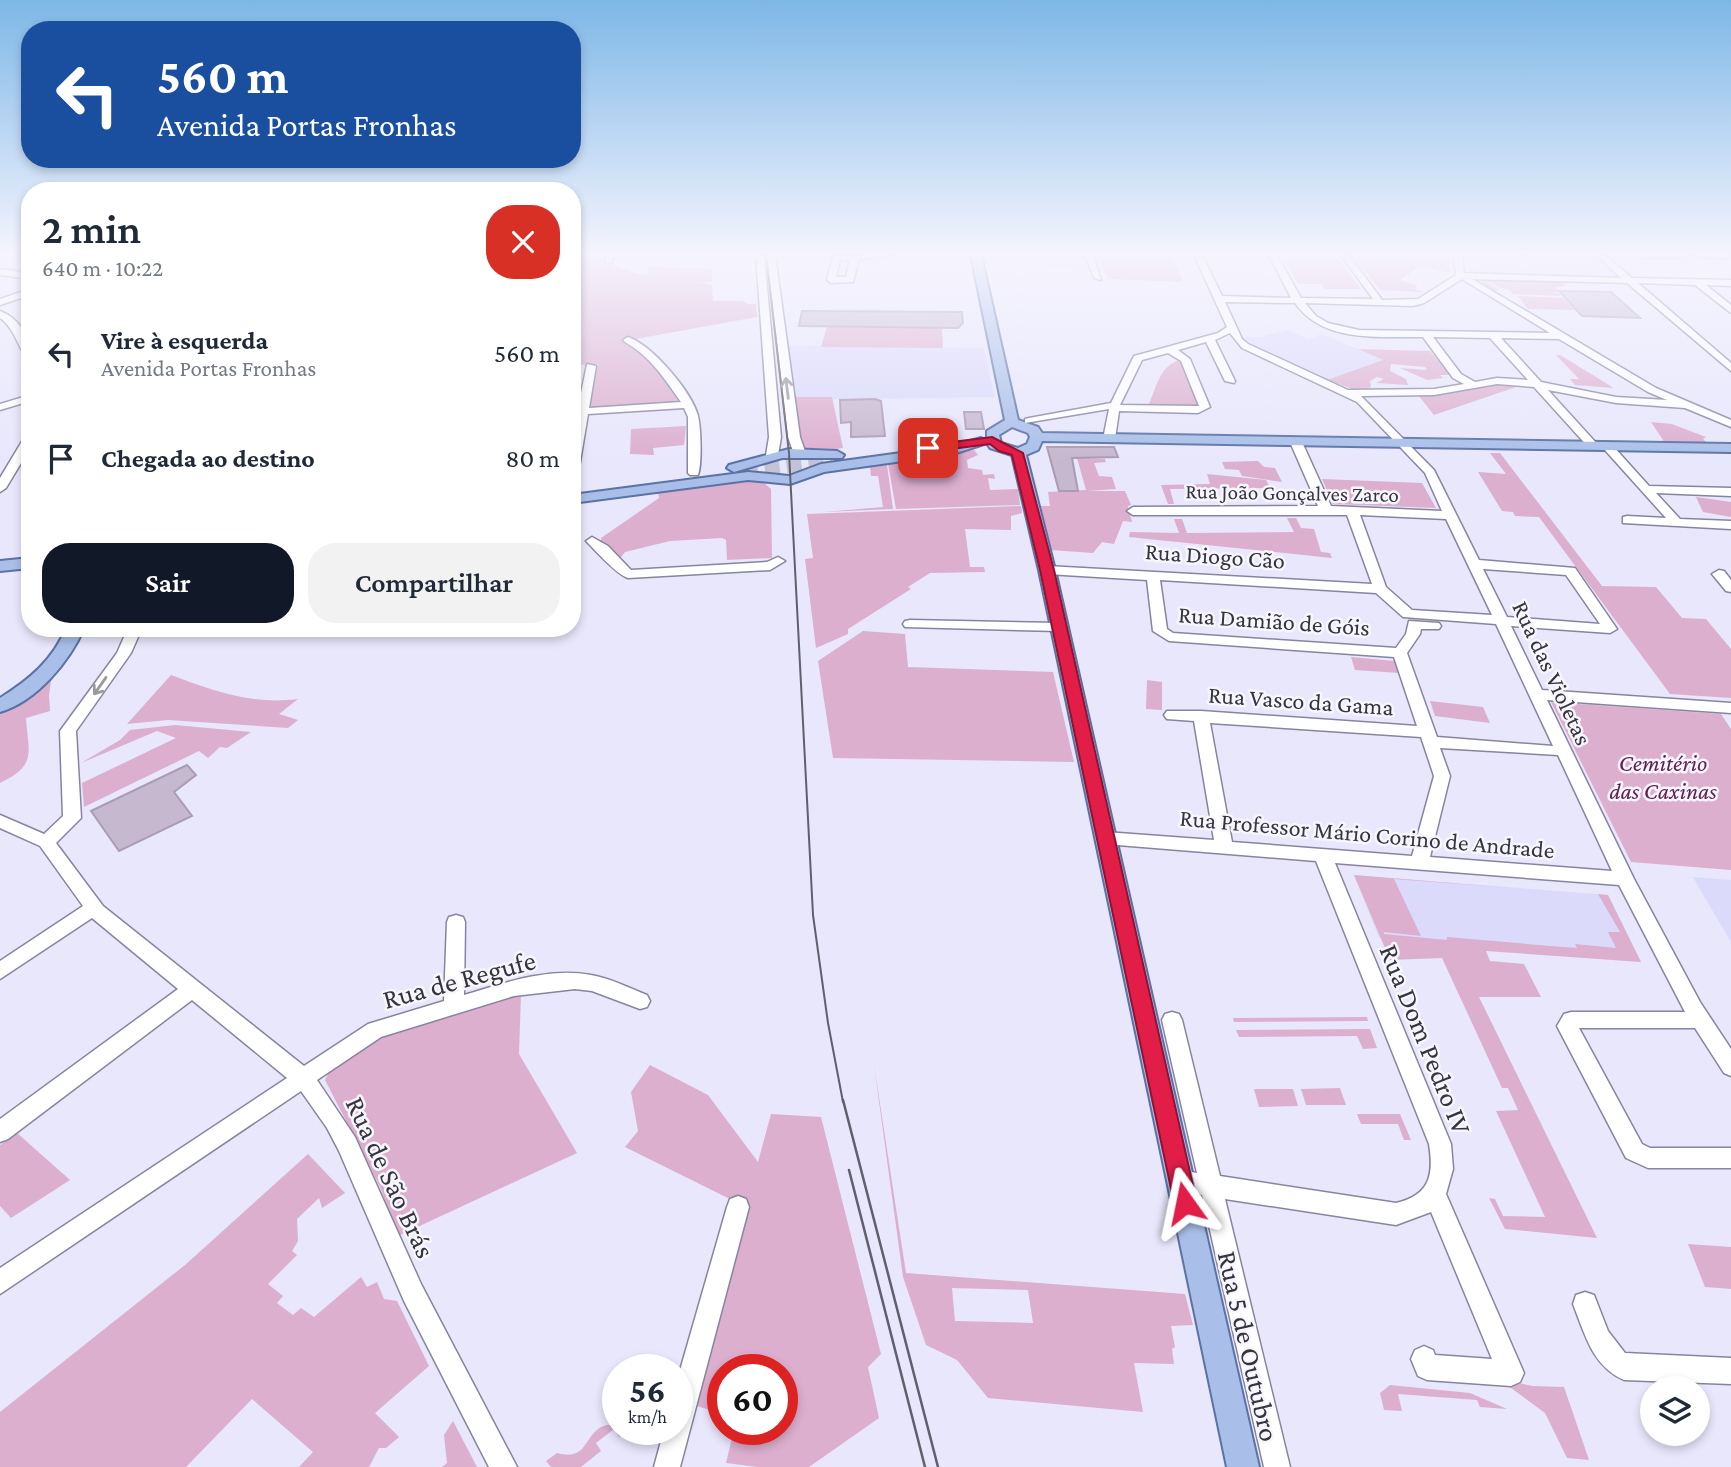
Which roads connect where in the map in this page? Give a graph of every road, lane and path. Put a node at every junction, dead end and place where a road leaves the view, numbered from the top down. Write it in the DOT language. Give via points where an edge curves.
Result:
graph roads {
  1 [pos="766,323"];
  2 [pos="779,323"];
  3 [pos="991,323"];
  4 [pos="1231,323"];
  5 [pos="1323,323"];
  6 [pos="1542,323"];
  7 [pos="1678,323"];
  8 [pos="1233,328"];
  9 [pos="1426,334"];
  10 [pos="1494,335"];
  11 [pos="1563,336"];
  12 [pos="1215,337"];
  13 [pos="628,340"];
  14 [pos="1245,346"];
  15 [pos="1168,349"];
  16 [pos="1714,354"];
  17 [pos="1731,354"];
  18 [pos="591,366"];
  19 [pos="1731,368"];
  20 [pos="1230,380"];
  21 [pos="1472,384"];
  22 [pos="1536,384"];
  23 [pos="1652,390"];
  24 [pos="1348,393"];
  25 [pos="21,401"];
  26 [pos="581,401"];
  27 [pos="1652,403"];
  28 [pos="688,405"];
  29 [pos="1689,405"];
  30 [pos="1114,406"];
  31 [pos="0,407"];
  32 [pos="581,412"];
  33 [pos="1029,421"];
  34 [pos="1012,422"];
  35 [pos="1731,424"];
  36 [pos="1037,437"];
  37 [pos="1109,439"];
  38 [pos="987,441"];
  39 [pos="1296,442"];
  40 [pos="1405,444"];
  41 [pos="1601,447"];
  42 [pos="1731,448"];
  43 [pos="21,453"];
  44 [pos="1018,453"];
  45 [pos="802,455"];
  46 [pos="766,459"];
  47 [pos="832,460"];
  48 [pos="743,472"];
  49 [pos="812,472"];
  50 [pos="694,473"];
  51 [pos="767,477"];
  52 [pos="0,488"];
  53 [pos="1646,489"];
  54 [pos="581,492"];
  55 [pos="1731,492"];
  56 [pos="581,493"];
  57 [pos="581,493"];
  58 [pos="1326,510"];
  59 [pos="1133,511"];
  60 [pos="1352,511"];
  61 [pos="1451,515"];
  62 [pos="1627,520"];
  63 [pos="1676,522"];
  64 [pos="1731,525"];
  65 [pos="592,541"];
  66 [pos="778,561"];
  67 [pos="21,564"];
  68 [pos="1474,564"];
  69 [pos="0,566"];
  70 [pos="1047,570"];
  71 [pos="1725,574"];
  72 [pos="1153,575"];
  73 [pos="1731,587"];
  74 [pos="1380,589"];
  75 [pos="1411,619"];
  76 [pos="910,624"];
  77 [pos="1503,624"];
  78 [pos="1059,626"];
  79 [pos="72,637"];
  80 [pos="131,637"];
  81 [pos="1400,653"];
  82 [pos="1535,694"];
  83 [pos="0,706"];
  84 [pos="1729,711"];
  85 [pos="1172,715"];
  86 [pos="1201,716"];
  87 [pos="1430,737"];
  88 [pos="1553,751"];
  89 [pos="0,821"];
  90 [pos="1105,838"];
  91 [pos="46,842"];
  92 [pos="1224,848"];
  93 [pos="1323,856"];
  94 [pos="1419,864"];
  95 [pos="1625,879"];
  96 [pos="94,908"];
  97 [pos="456,922"];
  98 [pos="0,971"];
  99 [pos="191,990"];
  100 [pos="640,1001"];
  101 [pos="454,1006"];
  102 [pos="1172,1020"];
  103 [pos="1701,1020"];
  104 [pos="1723,1042"];
  105 [pos="1731,1067"];
  106 [pos="303,1078"];
  107 [pos="0,1132"];
  108 [pos="1731,1158"];
  109 [pos="1181,1181"];
  110 [pos="1211,1186"];
  111 [pos="1433,1194"];
  112 [pos="738,1207"];
  113 [pos="0,1282"];
  114 [pos="1585,1304"];
  115 [pos="1424,1359"];
  116 [pos="1731,1371"];
  117 [pos="693,1372"];
  118 [pos="673,1445"];
  119 [pos="504,1467"];
  120 [pos="667,1467"];
  121 [pos="1243,1467"];
  122 [pos="1277,1467"];
  1 -- 46 [label="street" via="775,437"];
  45 -- 2 [label="street, one-way" via="793,437"];
  3 -- 34 [label="main road"];
  4 -- 8 [label="street"];
  5 -- 9 [label="street" via="1359,333"];
  6 -- 11 [label="street"];
  7 -- 16 [label="street"];
  8 -- 12 [label="street"];
  8 -- 14 [label="street"];
  9 -- 10 [label="street"];
  9 -- 21 [label="street" via="1457,376"];
  10 -- 11 [label="street"];
  10 -- 22 [label="street"];
  11 -- 23 [label="street"];
  12 -- 14 [label="street"];
  12 -- 15 [label="street"];
  12 -- 20 [label="street"];
  13 -- 28 [label="street" via="658,362"];
  14 -- 24 [label="street"];
  15 -- 30 [label="street" via="1138,358"];
  15 -- 30 [label="street" via="1185,359 1205,407"];
  16 -- 17 [label="street"];
  16 -- 19 [label="street"];
  18 -- 26 [label="street"];
  21 -- 22 [label="street"];
  21 -- 24 [label="street" via="1434,392"];
  22 -- 27 [label="street"];
  22 -- 41 [label="street"];
  23 -- 27 [label="street"];
  23 -- 29 [label="street"];
  24 -- 40 [label="street, Rua das Violetas" via="1367,405"];
  25 -- 31 [label="street"];
  27 -- 29 [label="street"];
  28 -- 32 [label="street"];
  28 -- 50 [label="street" via="693,417"];
  29 -- 35 [label="street"];
  30 -- 33 [label="street"];
  30 -- 37 [label="street"];
  34 -- 36 [label="main road"];
  34 -- 38 [label="main road" via="997,429"];
  36 -- 37 [label="main road"];
  36 -- 44 [label="main road" via="1033,447"];
  37 -- 39 [label="main road"];
  38 -- 44 [label="main road"];
  38 -- 45 [label="main road"];
  38 -- 47 [label="main road"];
  38 -- 49 [label="main road"];
  39 -- 40 [label="main road"];
  39 -- 58 [label="street"];
  40 -- 41 [label="main road"];
  40 -- 61 [label="street, Rua das Violetas" via="1430,472"];
  41 -- 42 [label="main road"];
  41 -- 53 [label="street"];
  43 -- 52 [label="street"];
  44 -- 70 [label="main road, Rua 5 de Outubro"];
  45 -- 46 [label="main road"];
  45 -- 49 [label="main road" via="814,463"];
  46 -- 50 [label="main road" via="744,467"];
  46 -- 51 [label="main road" via="759,470"];
  48 -- 57 [label="main road"];
  49 -- 51 [label="main road" via="790,480"];
  50 -- 54 [label="main road"];
  51 -- 56 [label="main road"];
  53 -- 55 [label="street"];
  53 -- 63 [label="street"];
  58 -- 59 [label="street, Rua João Gonçalves Zarco"];
  58 -- 60 [label="street, Rua João Gonçalves Zarco"];
  60 -- 61 [label="street, Rua João Gonçalves Zarco"];
  60 -- 74 [label="street"];
  61 -- 68 [label="street, Rua das Violetas"];
  62 -- 63 [label="street"];
  63 -- 64 [label="street"];
  65 -- 66 [label="street" via="607,549 617,567 634,575 770,566"];
  67 -- 69 [label="main road"];
  68 -- 77 [label="street, Rua das Violetas"];
  68 -- 77 [label="street" via="1570,571 1610,629"];
  70 -- 72 [label="street, Rua Diogo Cão"];
  70 -- 78 [label="main road, Rua 5 de Outubro"];
  71 -- 73 [label="street"];
  72 -- 74 [label="street, Rua Diogo Cão"];
  72 -- 81 [label="street, Rua Damião de Góis" via="1160,631 1169,637"];
  74 -- 75 [label="street"];
  75 -- 77 [label="street"];
  75 -- 81 [label="street" via="1413,634"];
  76 -- 78 [label="street"];
  77 -- 82 [label="street, Rua das Violetas"];
  78 -- 90 [label="main road, Rua 5 de Outubro"];
  79 -- 83 [label="main road" via="58,662"];
  80 -- 91 [label="street, one-way" via="68,732 72,818"];
  81 -- 87 [label="street"];
  82 -- 84 [label="street"];
  82 -- 95 [label="street, Rua das Violetas"];
  85 -- 86 [label="street, Rua Vasco da Gama"];
  86 -- 87 [label="street, Rua Vasco da Gama"];
  86 -- 92 [label="street"];
  87 -- 88 [label="street, Rua Vasco da Gama"];
  87 -- 94 [label="street" via="1442,776"];
  89 -- 91 [label="street"];
  90 -- 92 [label="street, Rua Professor Mário Corino de Andrade"];
  90 -- 109 [label="main road, Rua 5 de Outubro"];
  91 -- 96 [label="street, Rua de São Brás"];
  92 -- 93 [label="street, Rua Professor Mário Corino de Andrade"];
  93 -- 94 [label="street, Rua Professor Mário Corino de Andrade"];
  93 -- 111 [label="street, Rua Dom Pedro IV" via="1440,1144 1442,1171"];
  94 -- 95 [label="street, Rua Professor Mário Corino de Andrade"];
  95 -- 103 [label="street, Rua das Violetas"];
  96 -- 98 [label="street"];
  96 -- 99 [label="street, Rua de São Brás"];
  97 -- 101 [label="street"];
  99 -- 106 [label="street, Rua de São Brás"];
  99 -- 107 [label="street"];
  100 -- 101 [label="street, Rua de Regufe" via="575,981 514,988"];
  101 -- 106 [label="street, Rua de Regufe" via="375,1030"];
  102 -- 110 [label="street, Rua 5 de Outubro"];
  103 -- 104 [label="street, Rua das Violetas"];
  103 -- 108 [label="street" via="1571,1020 1567,1026 1634,1152 1648,1158"];
  104 -- 105 [label="street, Rua das Violetas"];
  106 -- 113 [label="street, Rua de Regufe"];
  106 -- 119 [label="street, Rua de São Brás" via="321,1098 362,1175 400,1267"];
  109 -- 110 [label="street"];
  109 -- 121 [label="main road, Rua 5 de Outubro"];
  110 -- 111 [label="street" via="1396,1214 1419,1209"];
  110 -- 122 [label="street, Rua 5 de Outubro"];
  111 -- 115 [label="street" via="1511,1373 1427,1367"];
  112 -- 117 [label="street"];
  114 -- 116 [label="street" via="1608,1357 1624,1367"];
  118 -- 120 [label="street"];
}
